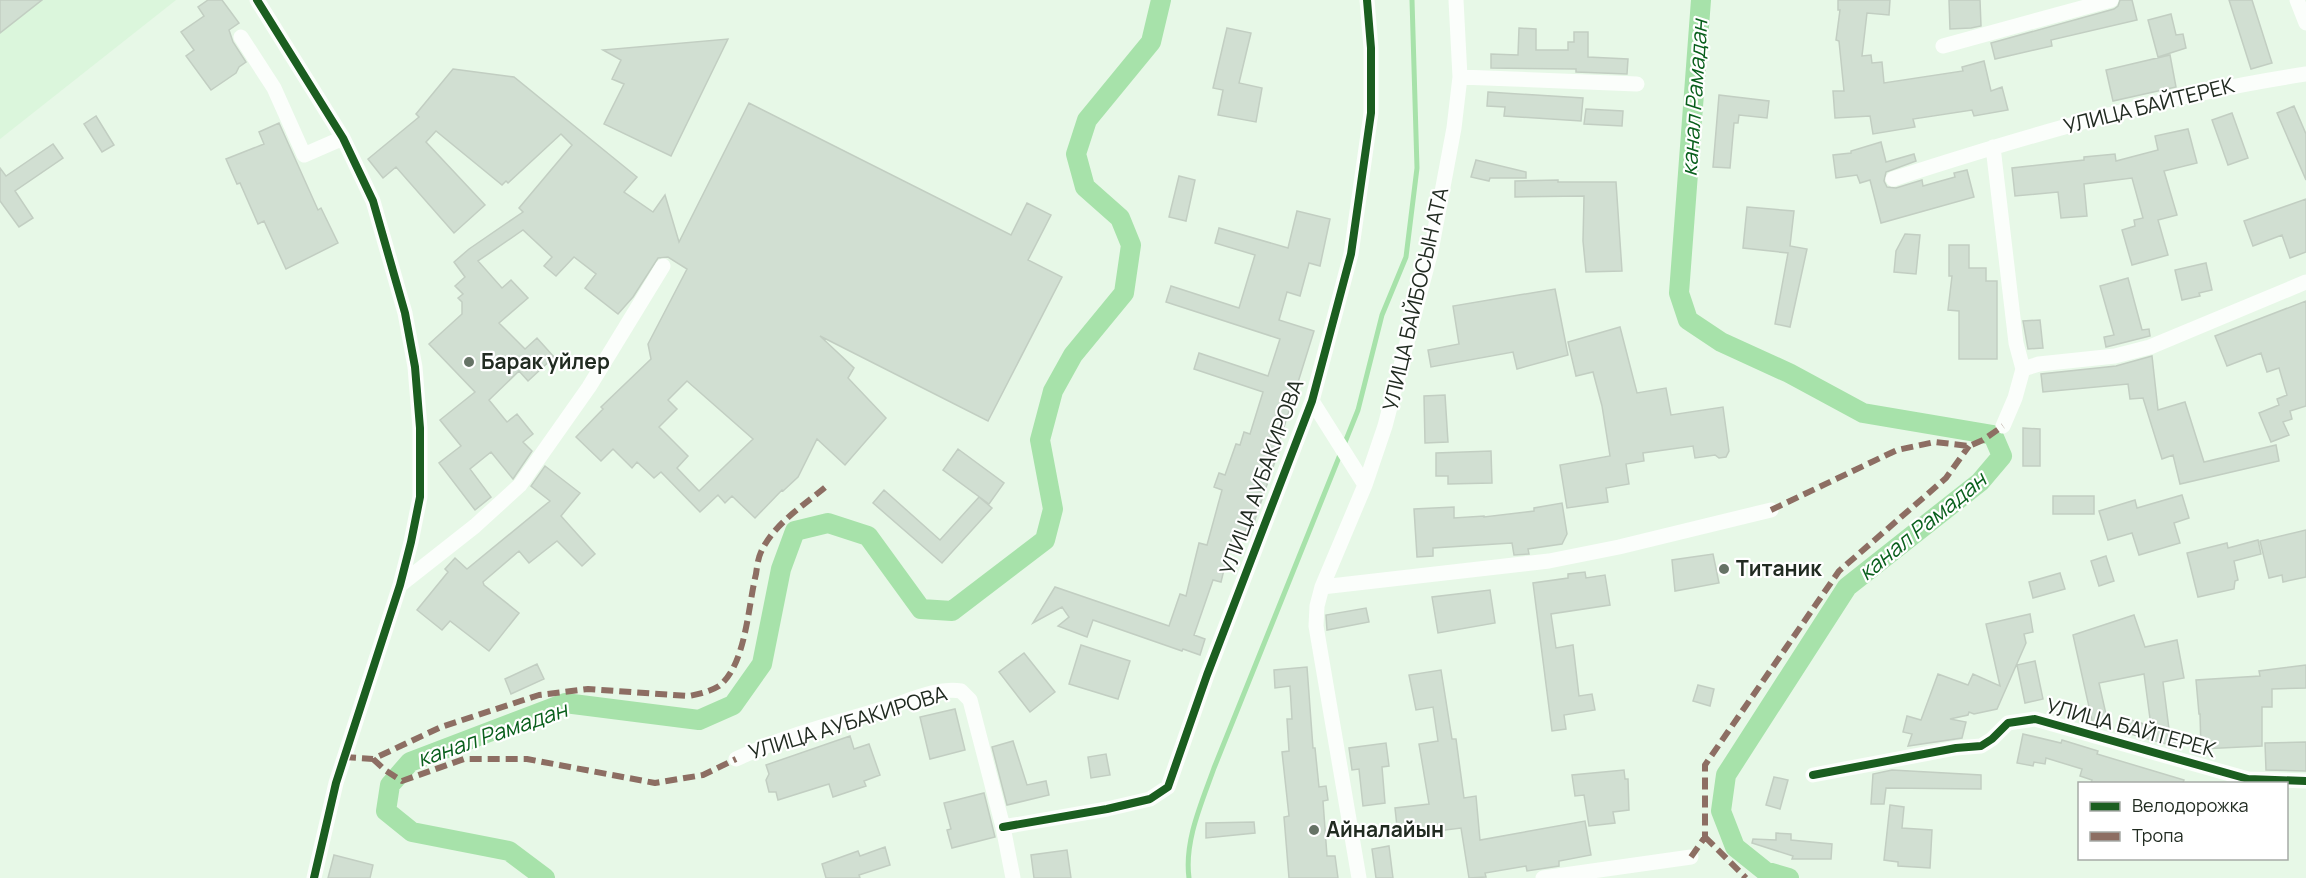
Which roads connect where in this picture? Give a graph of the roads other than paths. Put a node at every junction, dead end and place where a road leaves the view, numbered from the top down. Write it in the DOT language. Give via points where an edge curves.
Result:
graph roads {
  1 [pos="257,0"];
  2 [pos="1367,0"];
  3 [pos="1456,0"];
  4 [pos="2111,0"];
  5 [pos="2297,0"];
  6 [pos="2306,23"];
  7 [pos="241,37"];
  8 [pos="1943,46"];
  9 [pos="2306,74"];
  10 [pos="1460,77"];
  11 [pos="1637,84"];
  12 [pos="343,138"];
  13 [pos="1993,147"];
  14 [pos="1893,179"];
  15 [pos="663,266"];
  16 [pos="2306,282"];
  17 [pos="2023,369"];
  18 [pos="1312,401"];
  19 [pos="2003,426"];
  20 [pos="1365,485"];
  21 [pos="1771,510"];
  22 [pos="400,585"];
  23 [pos="1322,587"];
  24 [pos="736,759"];
  25 [pos="1813,775"];
  26 [pos="2306,781"];
  27 [pos="2262,782"];
  28 [pos="1003,827"];
  29 [pos="1691,857"];
  30 [pos="314,878"];
  31 [pos="1013,878"];
  32 [pos="1359,878"];
  33 [pos="1543,878"];
  1 -- 12 [label="street"];
  2 -- 18 [label="street, УЛИЦА АУБАКИРОВА" via="1371,113 1363,178 1351,254"];
  3 -- 10 [label="street, УЛИЦА БАЙБОСЫН АТА"];
  4 -- 8 [label="street"];
  5 -- 6 [label="street"];
  7 -- 12 [label="street" via="274,88 304,155"];
  9 -- 13 [label="street, УЛИЦА БАЙТЕРЕК" via="2155,103"];
  10 -- 11 [label="street"];
  10 -- 20 [label="street, УЛИЦА БАЙБОСЫН АТА" via="1431,251 1385,426"];
  12 -- 22 [label="street" via="373,201 405,313 415,367 420,497"];
  13 -- 14 [label="street, УЛИЦА БАЙТЕРЕК"];
  13 -- 17 [label="street" via="2016,343"];
  15 -- 22 [label="street" via="589,387 520,485"];
  16 -- 17 [label="street" via="2150,347"];
  17 -- 19 [label="street"];
  18 -- 20 [label="street"];
  18 -- 28 [label="street, УЛИЦА АУБАКИРОВА" via="1168,787 1149,799"];
  20 -- 23 [label="street, УЛИЦА БАЙБОСЫН АТА"];
  21 -- 23 [label="street" via="1548,561"];
  22 -- 30 [label="street" via="336,783"];
  23 -- 32 [label="street, УЛИЦА БАЙБОСЫН АТА" via="1316,626"];
  24 -- 28 [label="street, УЛИЦА АУБАКИРОВА" via="842,721 943,691 961,691 970,700"];
  25 -- 27 [label="street, УЛИЦА БАЙТЕРЕК" via="1981,746 2008,723 2035,719"];
  26 -- 27 [label="street, УЛИЦА БАЙТЕРЕК"];
  28 -- 31 [label="street, УЛИЦА АУБАКИРОВА"];
  29 -- 33 [label="street"];
}
